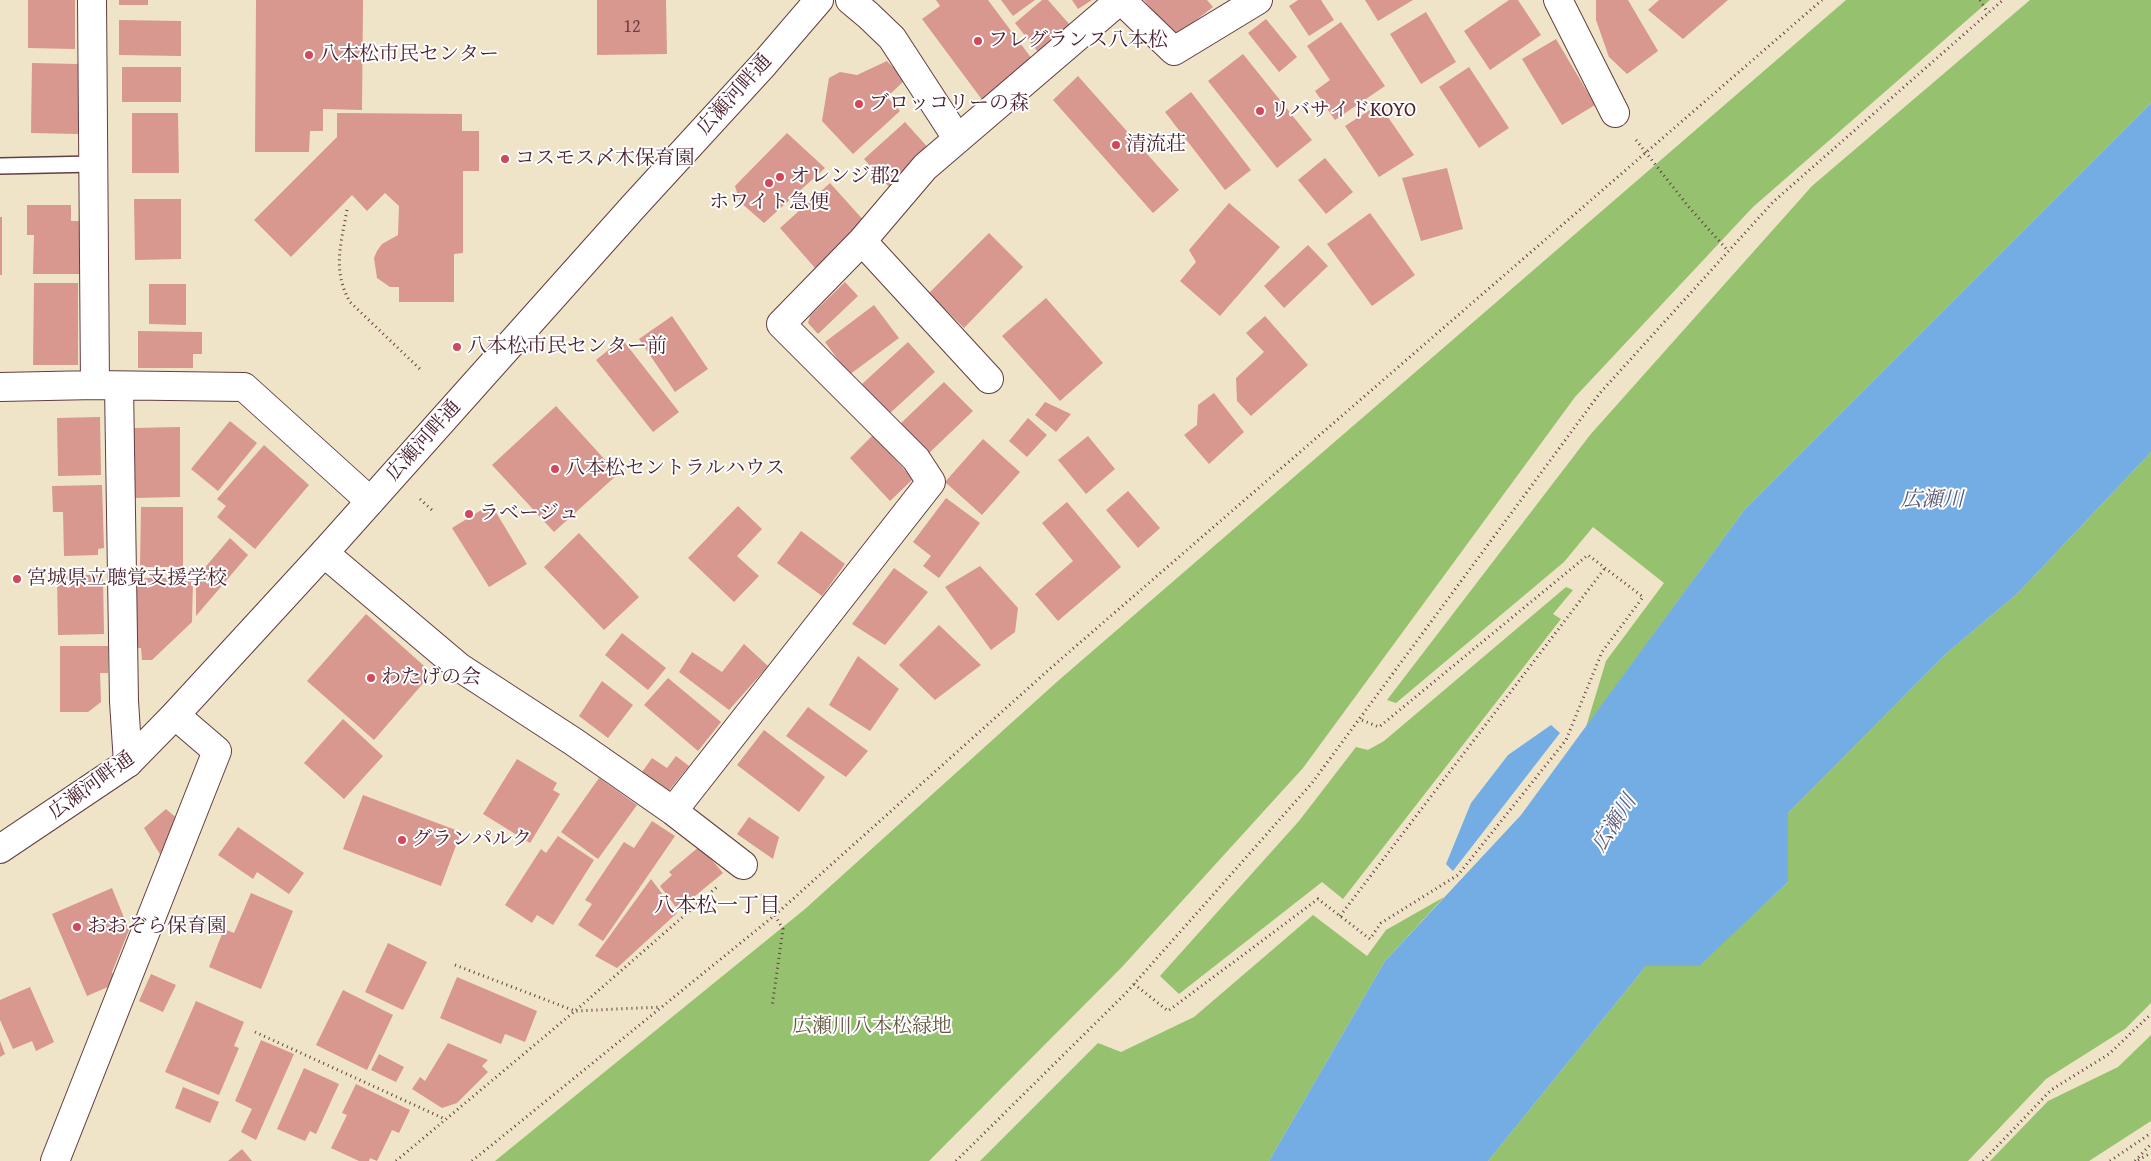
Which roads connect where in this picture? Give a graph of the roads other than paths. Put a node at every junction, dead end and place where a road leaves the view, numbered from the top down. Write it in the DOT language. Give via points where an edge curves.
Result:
graph roads {
  1 [pos="92,0"];
  2 [pos="819,0"];
  3 [pos="850,0"];
  4 [pos="1120,0"];
  5 [pos="1258,0"];
  6 [pos="1558,0"];
  7 [pos="1614,113"];
  8 [pos="958,138"];
  9 [pos="94,164"];
  10 [pos="0,166"];
  11 [pos="862,241"];
  12 [pos="989,379"];
  13 [pos="107,385"];
  14 [pos="0,387"];
  15 [pos="370,501"];
  16 [pos="324,553"];
  17 [pos="175,715"];
  18 [pos="128,763"];
  19 [pos="673,811"];
  20 [pos="0,849"];
  21 [pos="743,865"];
  22 [pos="55,1161"];
  1 -- 9 [label="street"];
  2 -- 15 [label="street, 広瀬河畔通"];
  3 -- 8 [label="street" via="892,38"];
  4 -- 5 [label="street" via="1174,51"];
  4 -- 8 [label="street"];
  6 -- 7 [label="street"];
  8 -- 11 [label="street" via="925,167"];
  9 -- 10 [label="lane"];
  9 -- 13 [label="street"];
  11 -- 12 [label="street"];
  11 -- 19 [label="street" via="781,324 916,460 930,482"];
  13 -- 14 [label="street"];
  13 -- 15 [label="street" via="244,387"];
  13 -- 18 [label="street"];
  15 -- 16 [label="street, 広瀬河畔通"];
  16 -- 17 [label="street, 広瀬河畔通"];
  16 -- 19 [label="street" via="459,666"];
  17 -- 18 [label="street, 広瀬河畔通"];
  17 -- 22 [label="street" via="217,751"];
  18 -- 20 [label="street, 広瀬河畔通"];
  19 -- 21 [label="street"];
}
